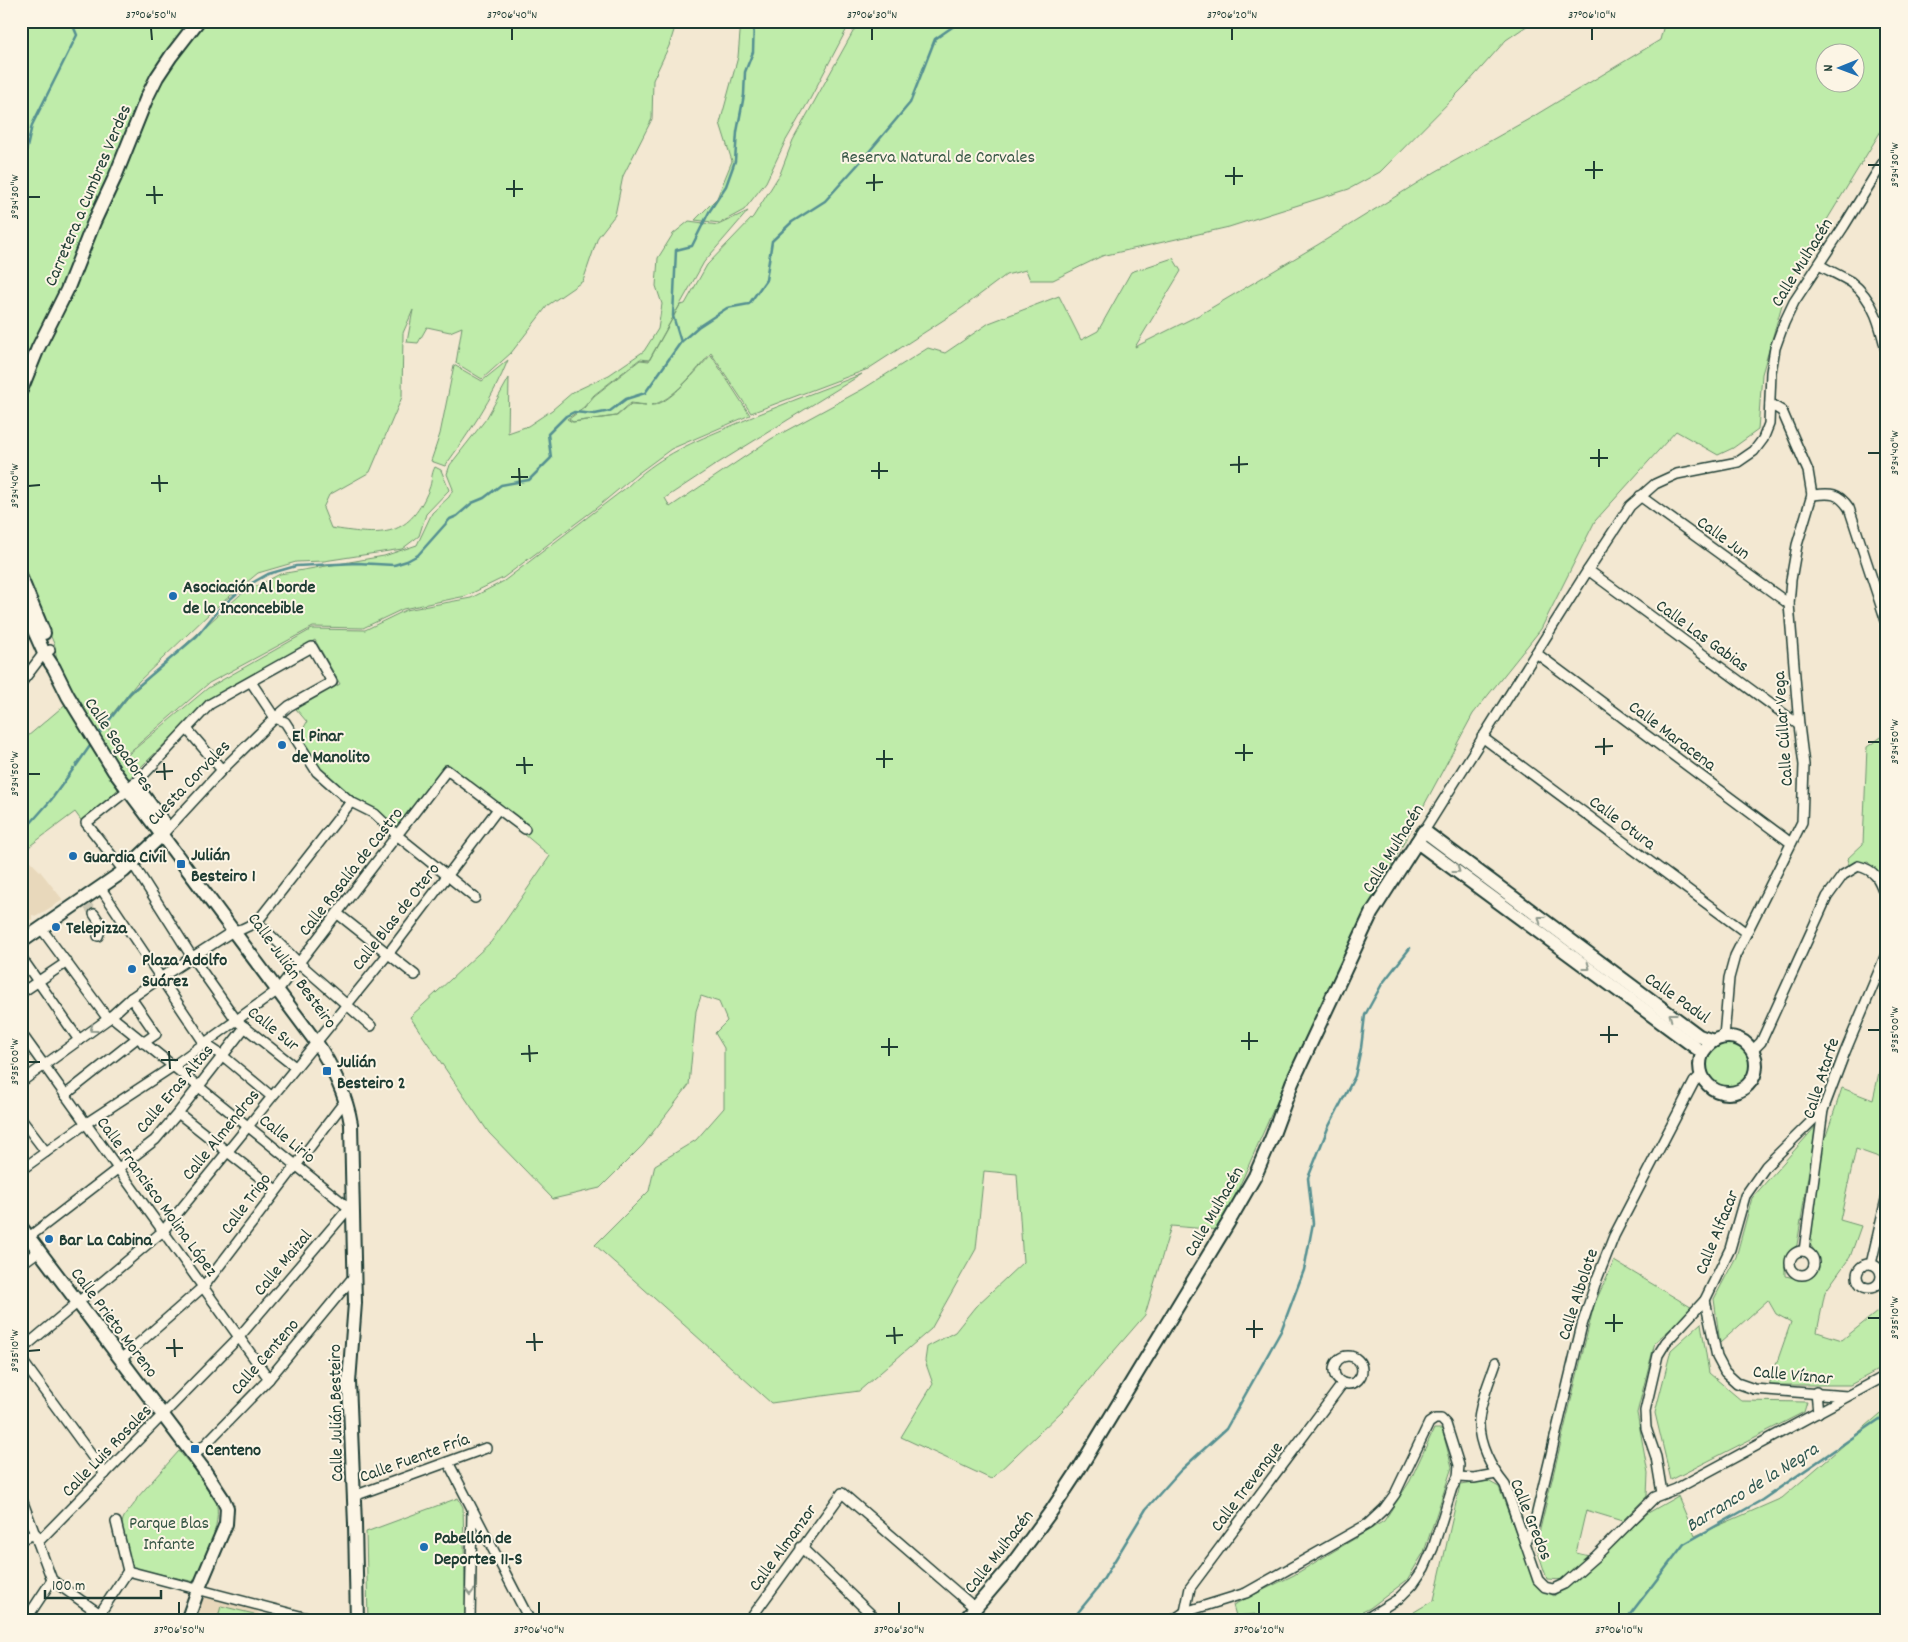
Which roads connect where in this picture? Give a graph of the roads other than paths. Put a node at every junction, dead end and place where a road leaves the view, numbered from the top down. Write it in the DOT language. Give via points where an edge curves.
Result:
graph roads {
  1 [pos="198,21"];
  2 [pos="1887,156"];
  3 [pos="1819,265"];
  4 [pos="1887,356"];
  5 [pos="21,390"];
  6 [pos="1770,404"];
  7 [pos="1812,495"];
  8 [pos="1640,496"];
  9 [pos="1588,570"];
  10 [pos="21,578"];
  11 [pos="1789,604"];
  12 [pos="23,611"];
  13 [pos="1887,624"];
  14 [pos="47,651"];
  15 [pos="1536,653"];
  16 [pos="250,682"];
  17 [pos="21,683"];
  18 [pos="275,718"];
  19 [pos="1799,725"];
  20 [pos="187,729"];
  21 [pos="1482,737"];
  22 [pos="222,770"];
  23 [pos="131,787"];
  24 [pos="351,802"];
  25 [pos="498,809"];
  26 [pos="525,829"];
  27 [pos="165,832"];
  28 [pos="398,836"];
  29 [pos="1420,837"];
  30 [pos="1791,843"];
  31 [pos="129,868"];
  32 [pos="447,876"];
  33 [pos="100,887"];
  34 [pos="475,898"];
  35 [pos="1887,901"];
  36 [pos="88,906"];
  37 [pos="338,914"];
  38 [pos="257,922"];
  39 [pos="41,928"];
  40 [pos="237,930"];
  41 [pos="1745,932"];
  42 [pos="98,936"];
  43 [pos="21,942"];
  44 [pos="1887,952"];
  45 [pos="388,954"];
  46 [pos="21,957"];
  47 [pos="192,957"];
  48 [pos="67,962"];
  49 [pos="299,962"];
  50 [pos="416,975"];
  51 [pos="160,978"];
  52 [pos="38,981"];
  53 [pos="1621,985"];
  54 [pos="280,988"];
  55 [pos="21,993"];
  56 [pos="131,998"];
  57 [pos="347,1004"];
  58 [pos="109,1017"];
  59 [pos="237,1021"];
  60 [pos="371,1026"];
  61 [pos="245,1027"];
  62 [pos="21,1033"];
  63 [pos="318,1039"];
  64 [pos="1719,1039"];
  65 [pos="79,1040"];
  66 [pos="140,1040"];
  67 [pos="205,1044"];
  68 [pos="1752,1051"];
  69 [pos="1703,1052"];
  70 [pos="223,1056"];
  71 [pos="44,1065"];
  72 [pos="172,1067"];
  73 [pos="295,1067"];
  74 [pos="1702,1074"];
  75 [pos="21,1082"];
  76 [pos="198,1087"];
  77 [pos="65,1095"];
  78 [pos="271,1096"];
  79 [pos="345,1101"];
  80 [pos="1823,1110"];
  81 [pos="178,1113"];
  82 [pos="21,1119"];
  83 [pos="86,1124"];
  84 [pos="247,1126"];
  85 [pos="227,1151"];
  86 [pos="46,1152"];
  87 [pos="295,1165"];
  88 [pos="118,1169"];
  89 [pos="21,1170"];
  90 [pos="276,1190"];
  91 [pos="1887,1194"];
  92 [pos="351,1208"];
  93 [pos="163,1231"];
  94 [pos="25,1232"];
  95 [pos="39,1251"];
  96 [pos="1804,1251"];
  97 [pos="21,1264"];
  98 [pos="1871,1264"];
  99 [pos="355,1274"];
  100 [pos="204,1286"];
  101 [pos="355,1300"];
  102 [pos="1705,1300"];
  103 [pos="77,1302"];
  104 [pos="239,1337"];
  105 [pos="21,1350"];
  106 [pos="21,1358"];
  107 [pos="121,1359"];
  108 [pos="1496,1362"];
  109 [pos="1887,1375"];
  110 [pos="269,1379"];
  111 [pos="1343,1383"];
  112 [pos="1816,1392"];
  113 [pos="1848,1396"];
  114 [pos="1818,1413"];
  115 [pos="163,1415"];
  116 [pos="486,1448"];
  117 [pos="194,1456"];
  118 [pos="448,1462"];
  119 [pos="104,1474"];
  120 [pos="1496,1474"];
  121 [pos="1458,1477"];
  122 [pos="1662,1493"];
  123 [pos="354,1496"];
  124 [pos="22,1501"];
  125 [pos="472,1509"];
  126 [pos="116,1522"];
  127 [pos="37,1538"];
  128 [pos="21,1539"];
  129 [pos="1525,1541"];
  130 [pos="801,1547"];
  131 [pos="128,1571"];
  132 [pos="52,1580"];
  133 [pos="198,1590"];
  134 [pos="975,1608"];
  135 [pos="1185,1612"];
  136 [pos="98,1619"];
  137 [pos="751,1620"];
  138 [pos="26,1621"];
  139 [pos="187,1621"];
  140 [pos="318,1621"];
  141 [pos="357,1621"];
  142 [pos="470,1621"];
  143 [pos="530,1621"];
  144 [pos="878,1621"];
  145 [pos="964,1621"];
  146 [pos="1172,1621"];
  147 [pos="1362,1621"];
  1 -- 5 [label="street, Carretera a Cumbres Verdes" via="171,56 147,97 116,177"];
  2 -- 3 [label="street, Calle Mulhacén"];
  3 -- 4 [label="street" via="1850,282 1870,304 1879,321"];
  3 -- 6 [label="street, Calle Mulhacén" via="1794,302 1775,348"];
  6 -- 7 [label="street" via="1782,411 1808,471"];
  6 -- 8 [label="street, Calle Mulhacén" via="1769,424 1754,451 1738,462 1677,474 1655,484"];
  7 -- 11 [label="street, Calle Cúllar Vega" via="1797,545"];
  7 -- 13 [label="street" via="1830,493 1842,498 1849,508"];
  8 -- 9 [label="street, Calle Mulhacén" via="1622,517"];
  8 -- 11 [label="street, Calle Jun"];
  9 -- 15 [label="street, Calle Mulhacén"];
  9 -- 19 [label="street, Calle Las Gabias"];
  10 -- 14 [label="street, Calle Segadores"];
  11 -- 19 [label="street, Calle Cúllar Vega"];
  12 -- 14 [label="street, Calle Segadores"];
  14 -- 17 [label="street"];
  14 -- 23 [label="street, Calle Segadores" via="69,698 114,771"];
  15 -- 21 [label="street, Calle Mulhacén"];
  15 -- 30 [label="street, Calle Maracena"];
  16 -- 18 [label="street"];
  16 -- 18 [label="street, Cuesta Corvales" via="312,647 332,682 289,706"];
  16 -- 20 [label="street" via="210,704"];
  18 -- 22 [label="street, Cuesta Corvales"];
  18 -- 24 [label="street" via="285,722 317,772"];
  19 -- 30 [label="street, Calle Cúllar Vega" via="1804,765 1802,822"];
  20 -- 22 [label="street"];
  20 -- 23 [label="street"];
  21 -- 29 [label="street, Calle Mulhacén"];
  21 -- 41 [label="street, Calle Otura"];
  22 -- 27 [label="street, Cuesta Corvales"];
  23 -- 27 [label="street, Calle Segadores"];
  23 -- 31 [label="street, Calle Sur" via="86,823"];
  24 -- 28 [label="street" via="375,814"];
  24 -- 38 [label="street"];
  25 -- 26 [label="street"];
  25 -- 28 [label="street, Calle Rosalía de Castro" via="447,770"];
  25 -- 32 [label="street, Calle Blas de Otero"];
  27 -- 31 [label="street, Cuesta Corvales"];
  27 -- 40 [label="street, Calle Julián Besteiro"];
  28 -- 32 [label="street"];
  28 -- 37 [label="street, Calle Rosalía de Castro"];
  29 -- 53 [label="street, Calle Padul"];
  29 -- 134 [label="street, Calle Mulhacén" via="1371,914 1292,1083 1254,1176 1228,1223 1079,1469 1011,1566"];
  30 -- 41 [label="street, Calle Cúllar Vega"];
  31 -- 33 [label="street, Cuesta Corvales"];
  31 -- 47 [label="street, Calle Sur"];
  32 -- 34 [label="street"];
  32 -- 45 [label="street, Calle Blas de Otero"];
  33 -- 36 [label="street, Cuesta Corvales"];
  33 -- 51 [label="street"];
  35 -- 68 [label="street" via="1869,869 1858,866 1843,875 1827,897 1761,1042"];
  36 -- 39 [label="street, Cuesta Corvales"];
  36 -- 42 [label="street" via="102,926"];
  37 -- 45 [label="street"];
  37 -- 49 [label="street, Calle Rosalía de Castro"];
  38 -- 40 [label="street"];
  38 -- 49 [label="street"];
  39 -- 43 [label="street, Cuesta Corvales"];
  39 -- 48 [label="street, Calle Lirio"];
  40 -- 47 [label="street"];
  40 -- 54 [label="street, Calle Julián Besteiro"];
  41 -- 64 [label="street, Calle Cúllar Vega" via="1729,978"];
  44 -- 80 [label="street, Calle Atarfe"];
  45 -- 50 [label="street"];
  45 -- 57 [label="street, Calle Blas de Otero"];
  46 -- 52 [label="street"];
  47 -- 51 [label="street"];
  47 -- 59 [label="street, Calle Sur"];
  48 -- 52 [label="street"];
  48 -- 58 [label="street, Calle Lirio"];
  49 -- 54 [label="street, Calle Rosalía de Castro"];
  49 -- 57 [label="street"];
  51 -- 56 [label="street"];
  51 -- 67 [label="street"];
  52 -- 55 [label="street"];
  52 -- 65 [label="street"];
  64 -- 53 [label="street, Calle Padul, one-way" via="1699,1036"];
  53 -- 69 [label="street, Calle Padul"];
  54 -- 59 [label="street, Calle Rosalía de Castro"];
  54 -- 63 [label="street, Calle Julián Besteiro"];
  56 -- 58 [label="street"];
  56 -- 66 [label="street" via="156,1034"];
  57 -- 60 [label="street"];
  57 -- 63 [label="street, Calle Blas de Otero"];
  58 -- 65 [label="street, one-way"];
  58 -- 66 [label="street, Calle Lirio"];
  59 -- 61 [label="street, Calle Sur"];
  59 -- 67 [label="street, Calle Rosalía de Castro"];
  61 -- 70 [label="street, Calle Eras Altas"];
  61 -- 73 [label="street, Calle Sur"];
  62 -- 71 [label="street, Calle Francisco Molina López"];
  63 -- 73 [label="street, Calle Almendros"];
  63 -- 79 [label="street, Calle Julián Besteiro"];
  63 -- 101 [label="street, Calle Julián Besteiro" via="336,1063 359,1119 362,1263"];
  64 -- 68 [label="street" via="1740,1040"];
  64 -- 69 [label="street"];
  65 -- 71 [label="street"];
  66 -- 72 [label="street, Calle Lirio"];
  66 -- 77 [label="street"];
  67 -- 70 [label="street"];
  67 -- 72 [label="street, Calle Rosalía de Castro"];
  68 -- 74 [label="street" via="1755,1060 1753,1078 1739,1090 1721,1092 1706,1082"];
  69 -- 74 [label="street"];
  70 -- 76 [label="street, Calle Eras Altas"];
  70 -- 78 [label="street"];
  71 -- 75 [label="street"];
  71 -- 77 [label="street, Calle Francisco Molina López"];
  72 -- 76 [label="street, Calle Lirio"];
  72 -- 83 [label="street, Calle Rosalía de Castro"];
  73 -- 78 [label="street, Calle Almendros"];
  74 -- 129 [label="street, Calle Albolote" via="1694,1082 1614,1236 1597,1279 1582,1325 1534,1525"];
  76 -- 81 [label="street, Calle Eras Altas"];
  76 -- 84 [label="street, Calle Lirio"];
  77 -- 83 [label="street, Calle Francisco Molina López"];
  78 -- 84 [label="street, Calle Almendros"];
  79 -- 87 [label="street, Calle Trigo"];
  79 -- 92 [label="street, Calle Julián Besteiro" via="351,1124"];
  80 -- 96 [label="street, Calle Atarfe"];
  80 -- 102 [label="street, Calle Alfacar" via="1766,1166 1746,1196 1730,1249"];
  81 -- 85 [label="street"];
  81 -- 88 [label="street, Calle Eras Altas" via="155,1140"];
  82 -- 86 [label="street"];
  83 -- 86 [label="street, Calle Rosalía de Castro"];
  83 -- 88 [label="street, Calle Francisco Molina López"];
  84 -- 85 [label="street, Calle Almendros"];
  84 -- 87 [label="street, Calle Lirio"];
  85 -- 90 [label="street"];
  85 -- 93 [label="street, Calle Almendros"];
  86 -- 89 [label="street, Calle Rosalía de Castro"];
  87 -- 90 [label="street, Calle Trigo"];
  87 -- 92 [label="street, Calle Lirio"];
  88 -- 93 [label="street, Calle Francisco Molina López"];
  88 -- 94 [label="street, Calle Eras Altas"];
  90 -- 100 [label="street, Calle Trigo"];
  91 -- 98 [label="street"];
  92 -- 99 [label="street, Calle Julián Besteiro"];
  92 -- 104 [label="street, Calle Maizal"];
  93 -- 100 [label="street, Calle Francisco Molina López"];
  93 -- 103 [label="street, Calle Almendros"];
  94 -- 95 [label="street, Calle Prieto Moreno"];
  95 -- 97 [label="street"];
  95 -- 103 [label="street, Calle Prieto Moreno"];
  99 -- 101 [label="street, Calle Julián Besteiro"];
  99 -- 110 [label="street, Calle Centeno"];
  100 -- 104 [label="street, Calle Francisco Molina López"];
  100 -- 107 [label="street, Calle Trigo"];
  101 -- 123 [label="street, Calle Julián Besteiro" via="349,1382"];
  102 -- 112 [label="street, Calle Víznar" via="1717,1357 1731,1379 1754,1389"];
  102 -- 122 [label="street, Calle Alfacar" via="1658,1355 1645,1411"];
  103 -- 105 [label="street, Calle Almendros"];
  103 -- 107 [label="street, Calle Prieto Moreno"];
  104 -- 110 [label="street, Calle Francisco Molina López"];
  104 -- 115 [label="street, Calle Luis Rosales"];
  106 -- 119 [label="street"];
  107 -- 115 [label="street, Calle Prieto Moreno"];
  108 -- 120 [label="street" via="1479,1421 1484,1450"];
  109 -- 113 [label="street, Calle Gredos"];
  110 -- 117 [label="street, Calle Centeno"];
  111 -- 135 [label="street, Calle Trevenque" via="1190,1588"];
  112 -- 113 [label="street, Calle Víznar"];
  112 -- 114 [label="street"];
  113 -- 114 [label="street, Calle Gredos"];
  114 -- 122 [label="street, Calle Gredos"];
  115 -- 117 [label="street, Calle Prieto Moreno"];
  115 -- 119 [label="street, Calle Luis Rosales"];
  116 -- 118 [label="street, Calle Fuente Fría"];
  117 -- 133 [label="street, Calle Prieto Moreno" via="218,1489 226,1508 226,1524"];
  118 -- 123 [label="street, Calle Fuente Fría"];
  118 -- 125 [label="street"];
  119 -- 127 [label="street, Calle Luis Rosales"];
  120 -- 121 [label="street, Calle Gredos"];
  120 -- 129 [label="street, Calle Gredos" via="1504,1485"];
  121 -- 135 [label="street" via="1458,1465 1446,1424 1435,1419 1429,1423 1395,1494 1368,1524 1246,1593"];
  121 -- 147 [label="street" via="1424,1568 1398,1599"];
  122 -- 129 [label="street, Calle Gredos" via="1654,1497 1596,1556 1564,1584 1553,1589 1538,1580"];
  123 -- 141 [label="street, Calle Julián Besteiro"];
  124 -- 127 [label="street"];
  125 -- 142 [label="street, one-way"];
  125 -- 143 [label="street"];
  126 -- 131 [label="street"];
  127 -- 128 [label="street"];
  127 -- 132 [label="street"];
  130 -- 134 [label="street, Calle Almanzor" via="842,1493"];
  130 -- 137 [label="street, Calle Almanzor"];
  130 -- 144 [label="street"];
  131 -- 133 [label="street"];
  131 -- 136 [label="street"];
  132 -- 136 [label="street"];
  132 -- 138 [label="street"];
  133 -- 139 [label="street, Calle Prieto Moreno"];
  133 -- 140 [label="street"];
  134 -- 145 [label="street, Calle Mulhacén"];
  135 -- 146 [label="street"];
}
